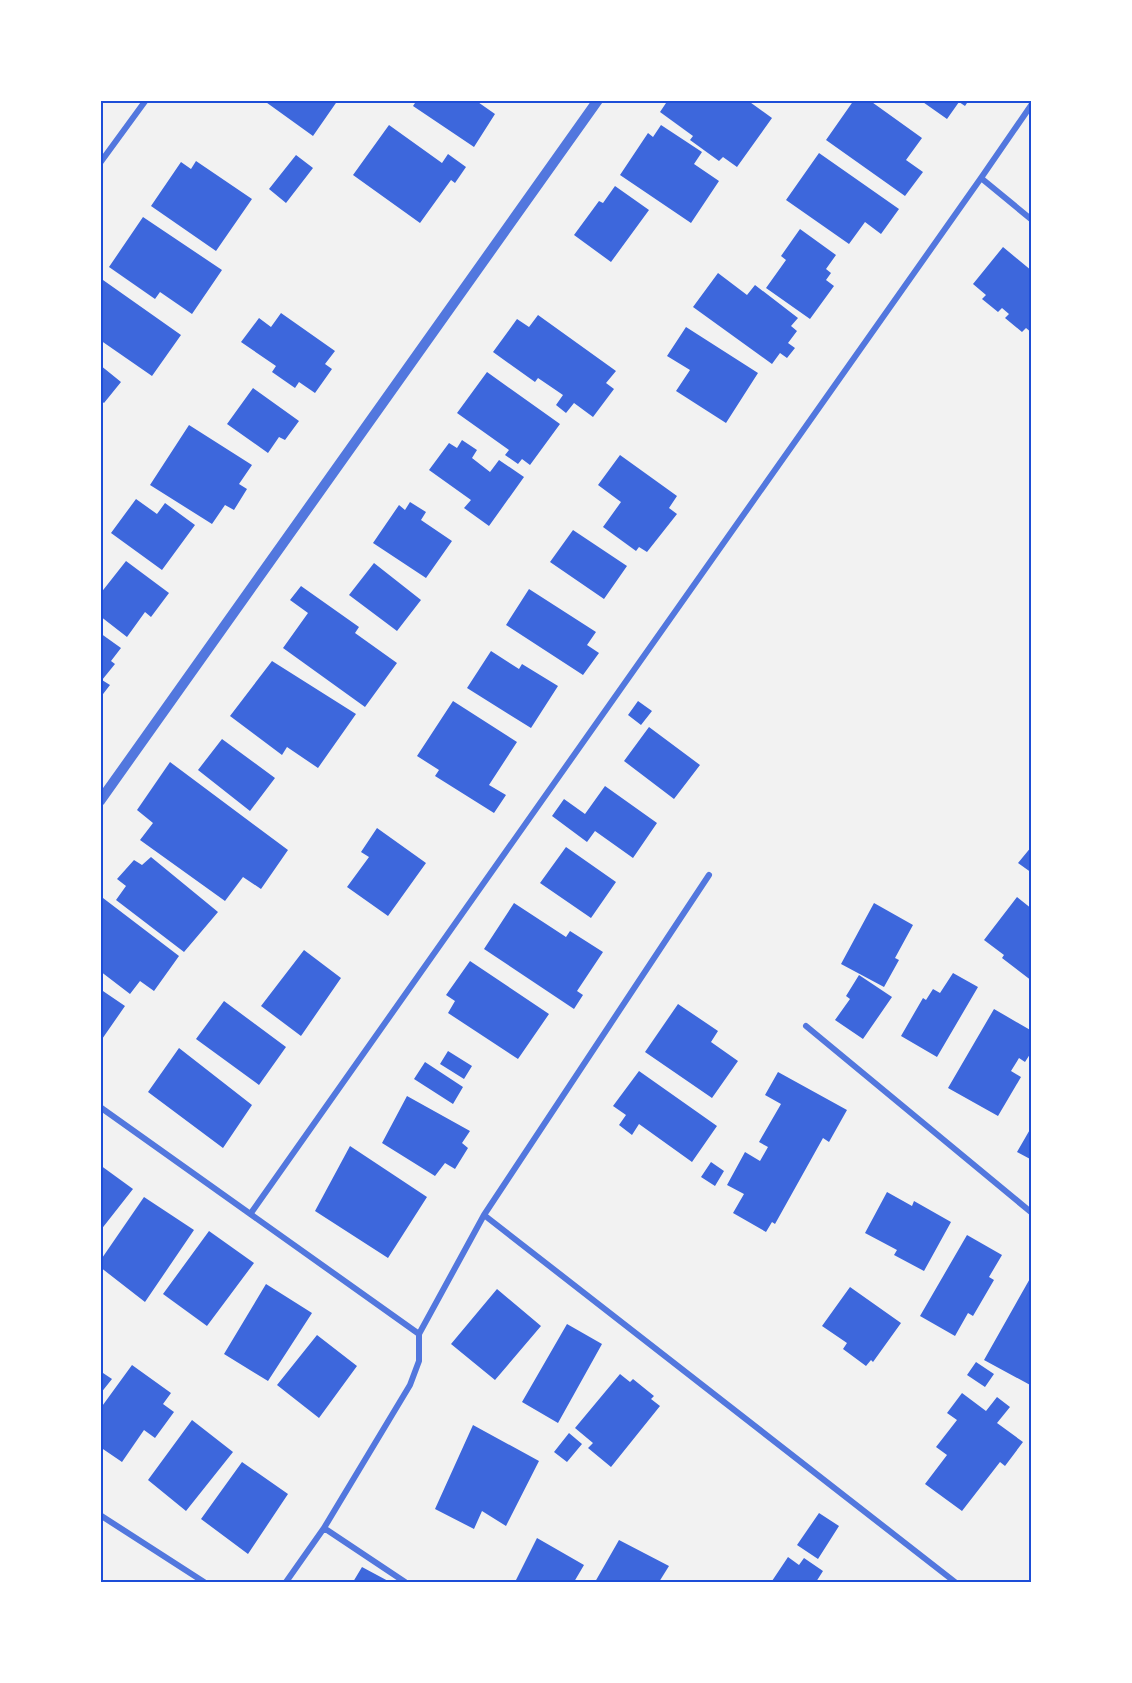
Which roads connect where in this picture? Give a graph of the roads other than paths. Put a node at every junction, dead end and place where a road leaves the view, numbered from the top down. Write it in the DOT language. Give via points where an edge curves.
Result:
graph roads {
  1 [pos="146,100"];
  2 [pos="598,100"];
  3 [pos="1032,104"];
  4 [pos="100,163"];
  5 [pos="981,178"];
  6 [pos="1032,220"];
  7 [pos="100,801"];
  8 [pos="709,875"];
  9 [pos="806,1026"];
  10 [pos="100,1107"];
  11 [pos="1032,1213"];
  12 [pos="251,1214"];
  13 [pos="484,1215"];
  14 [pos="419,1334"];
  15 [pos="100,1515"];
  16 [pos="324,1528"];
  17 [pos="204,1582"];
  18 [pos="286,1582"];
  19 [pos="405,1582"];
  20 [pos="955,1582"];
  1 -- 4 [label="street"];
  2 -- 7 [label="street"];
  3 -- 5 [label="street"];
  5 -- 6 [label="street"];
  5 -- 12 [label="street"];
  8 -- 13 [label="street"];
  9 -- 11 [label="street"];
  10 -- 12 [label="street"];
  12 -- 14 [label="street"];
  13 -- 14 [label="street"];
  13 -- 20 [label="street"];
  14 -- 16 [label="street" via="419,1361 410,1385"];
  15 -- 17 [label="street"];
  16 -- 18 [label="street"];
  16 -- 19 [label="street"];
}
